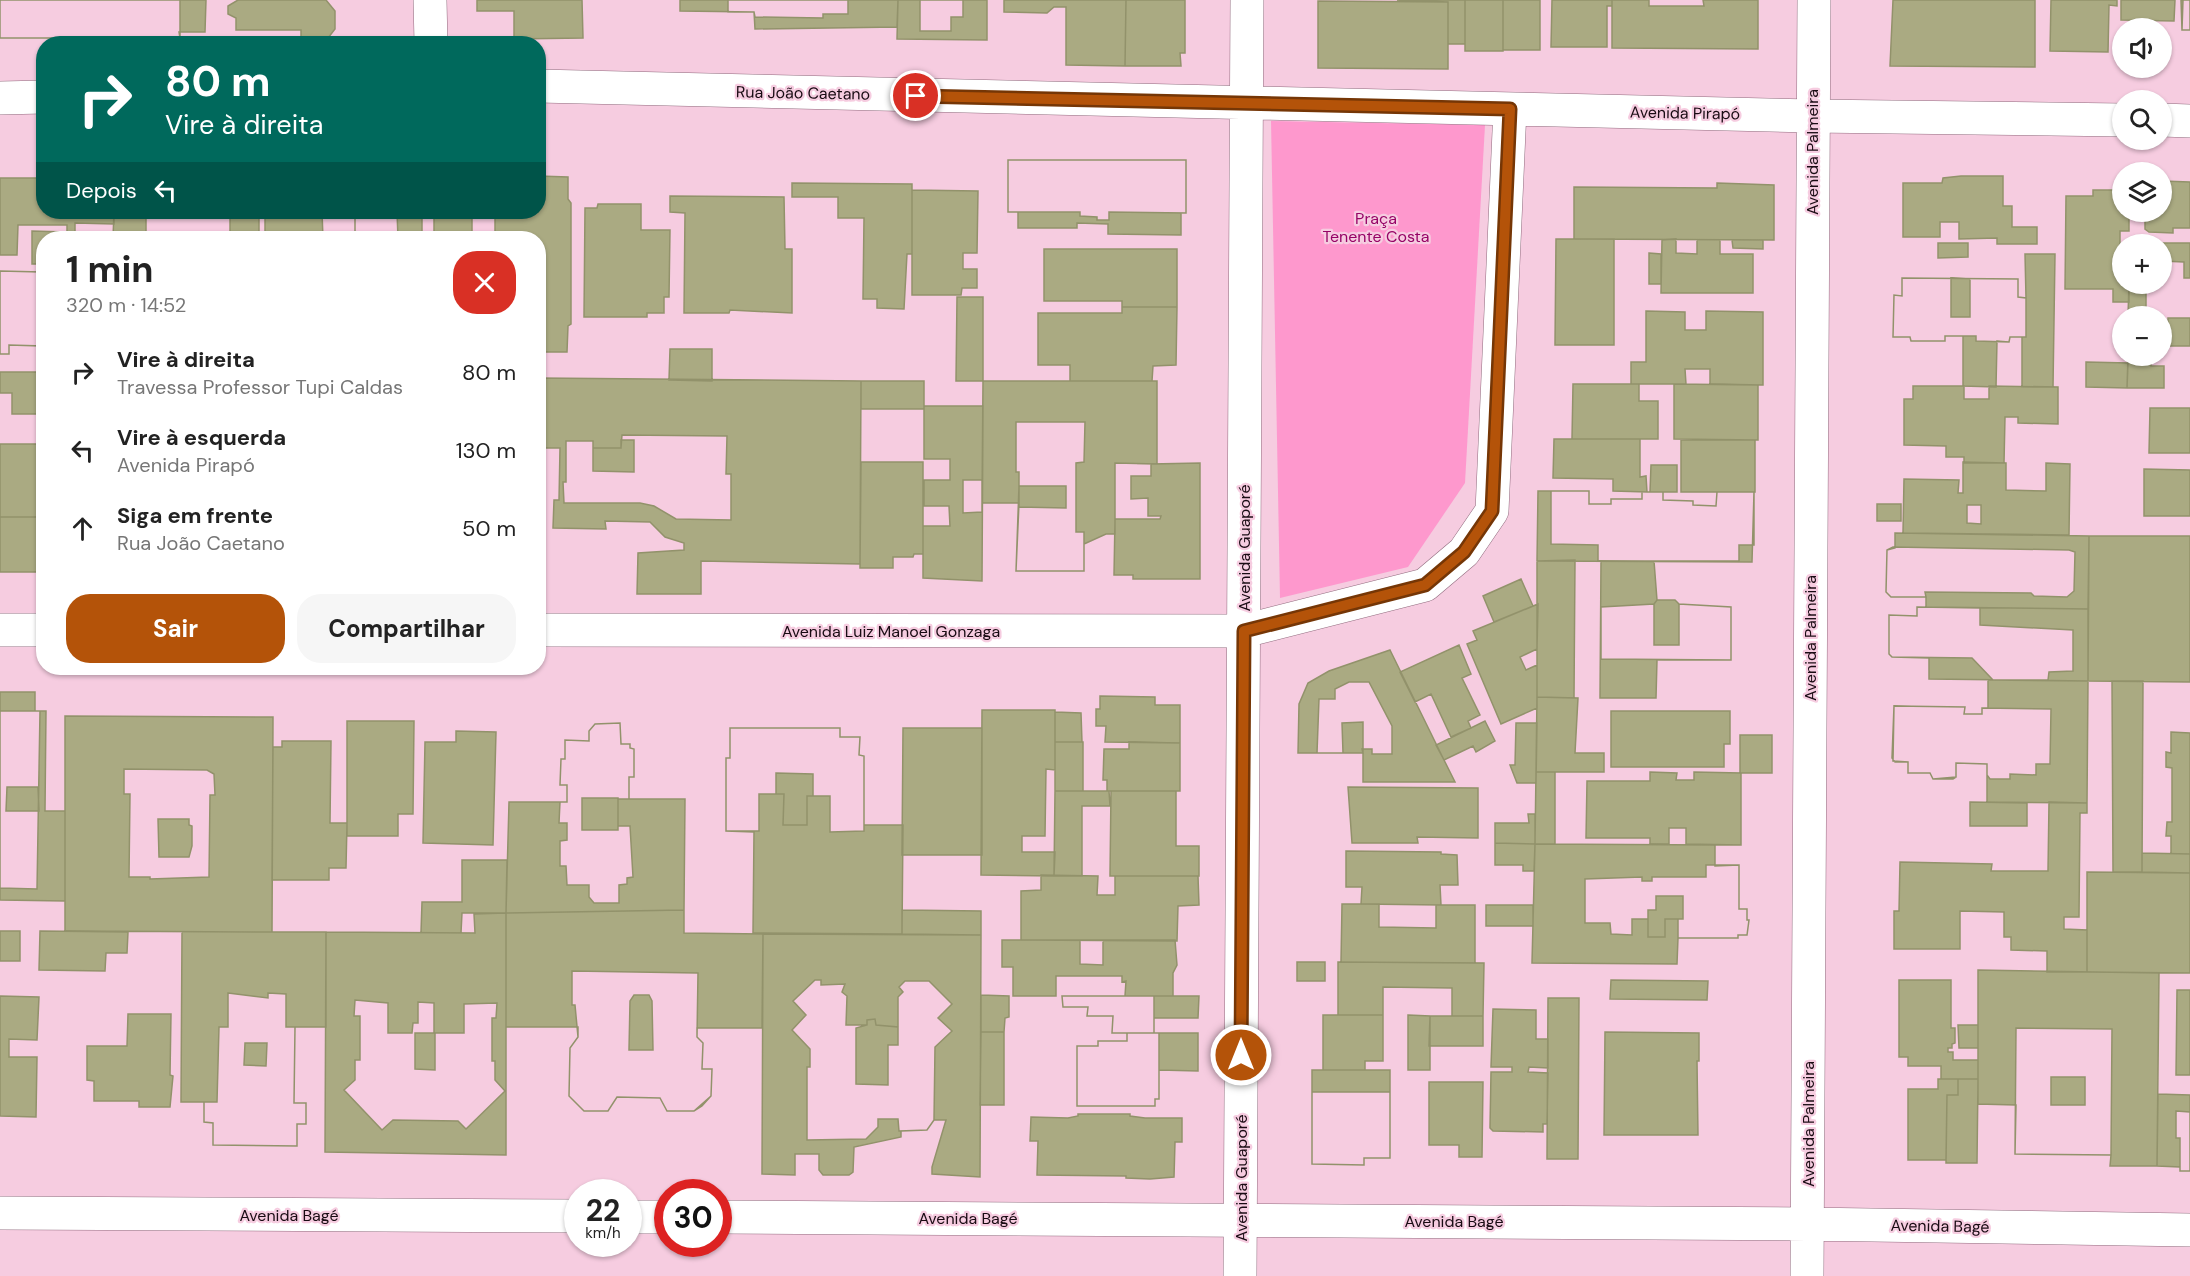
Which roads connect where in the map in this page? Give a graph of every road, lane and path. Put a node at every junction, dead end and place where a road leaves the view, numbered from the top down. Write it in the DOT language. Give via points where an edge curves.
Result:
graph roads {
  1 [pos="430,0"];
  2 [pos="1247,0"];
  3 [pos="1814,0"];
  4 [pos="431,36"];
  5 [pos="546,86"];
  6 [pos="36,97"];
  7 [pos="0,98"];
  8 [pos="1247,104"];
  9 [pos="1510,109"];
  10 [pos="1812,116"];
  11 [pos="2112,120"];
  12 [pos="2172,120"];
  13 [pos="2190,121"];
  14 [pos="0,630"];
  15 [pos="36,630"];
  16 [pos="546,630"];
  17 [pos="1244,631"];
  18 [pos="0,1213"];
  19 [pos="564,1216"];
  20 [pos="732,1217"];
  21 [pos="1240,1220"];
  22 [pos="1807,1224"];
  23 [pos="2190,1230"];
  24 [pos="1240,1276"];
  25 [pos="1807,1276"];
  1 -- 4 [label="street"];
  2 -- 8 [label="street, Avenida Guaporé"];
  3 -- 10 [label="street, Avenida Palmeira"];
  5 -- 8 [label="street, Rua João Caetano"];
  6 -- 7 [label="street"];
  8 -- 9 [label="street, Avenida Pirapó"];
  8 -- 17 [label="street, Avenida Guaporé"];
  9 -- 10 [label="street, Avenida Pirapó"];
  9 -- 17 [label="street, Avenida Luiz Manoel Gonzaga" via="1492,511 1464,552 1425,585"];
  10 -- 11 [label="street, Avenida Pirapó"];
  10 -- 22 [label="street, Avenida Palmeira"];
  12 -- 13 [label="street"];
  14 -- 15 [label="street"];
  16 -- 17 [label="street, Avenida Luiz Manoel Gonzaga"];
  17 -- 21 [label="street, Avenida Guaporé"];
  18 -- 19 [label="street, Avenida Bagé"];
  20 -- 21 [label="street, Avenida Bagé"];
  21 -- 22 [label="street, Avenida Bagé"];
  21 -- 24 [label="street, Avenida Guaporé"];
  22 -- 23 [label="street, Avenida Bagé"];
  22 -- 25 [label="street, Avenida Palmeira"];
}
